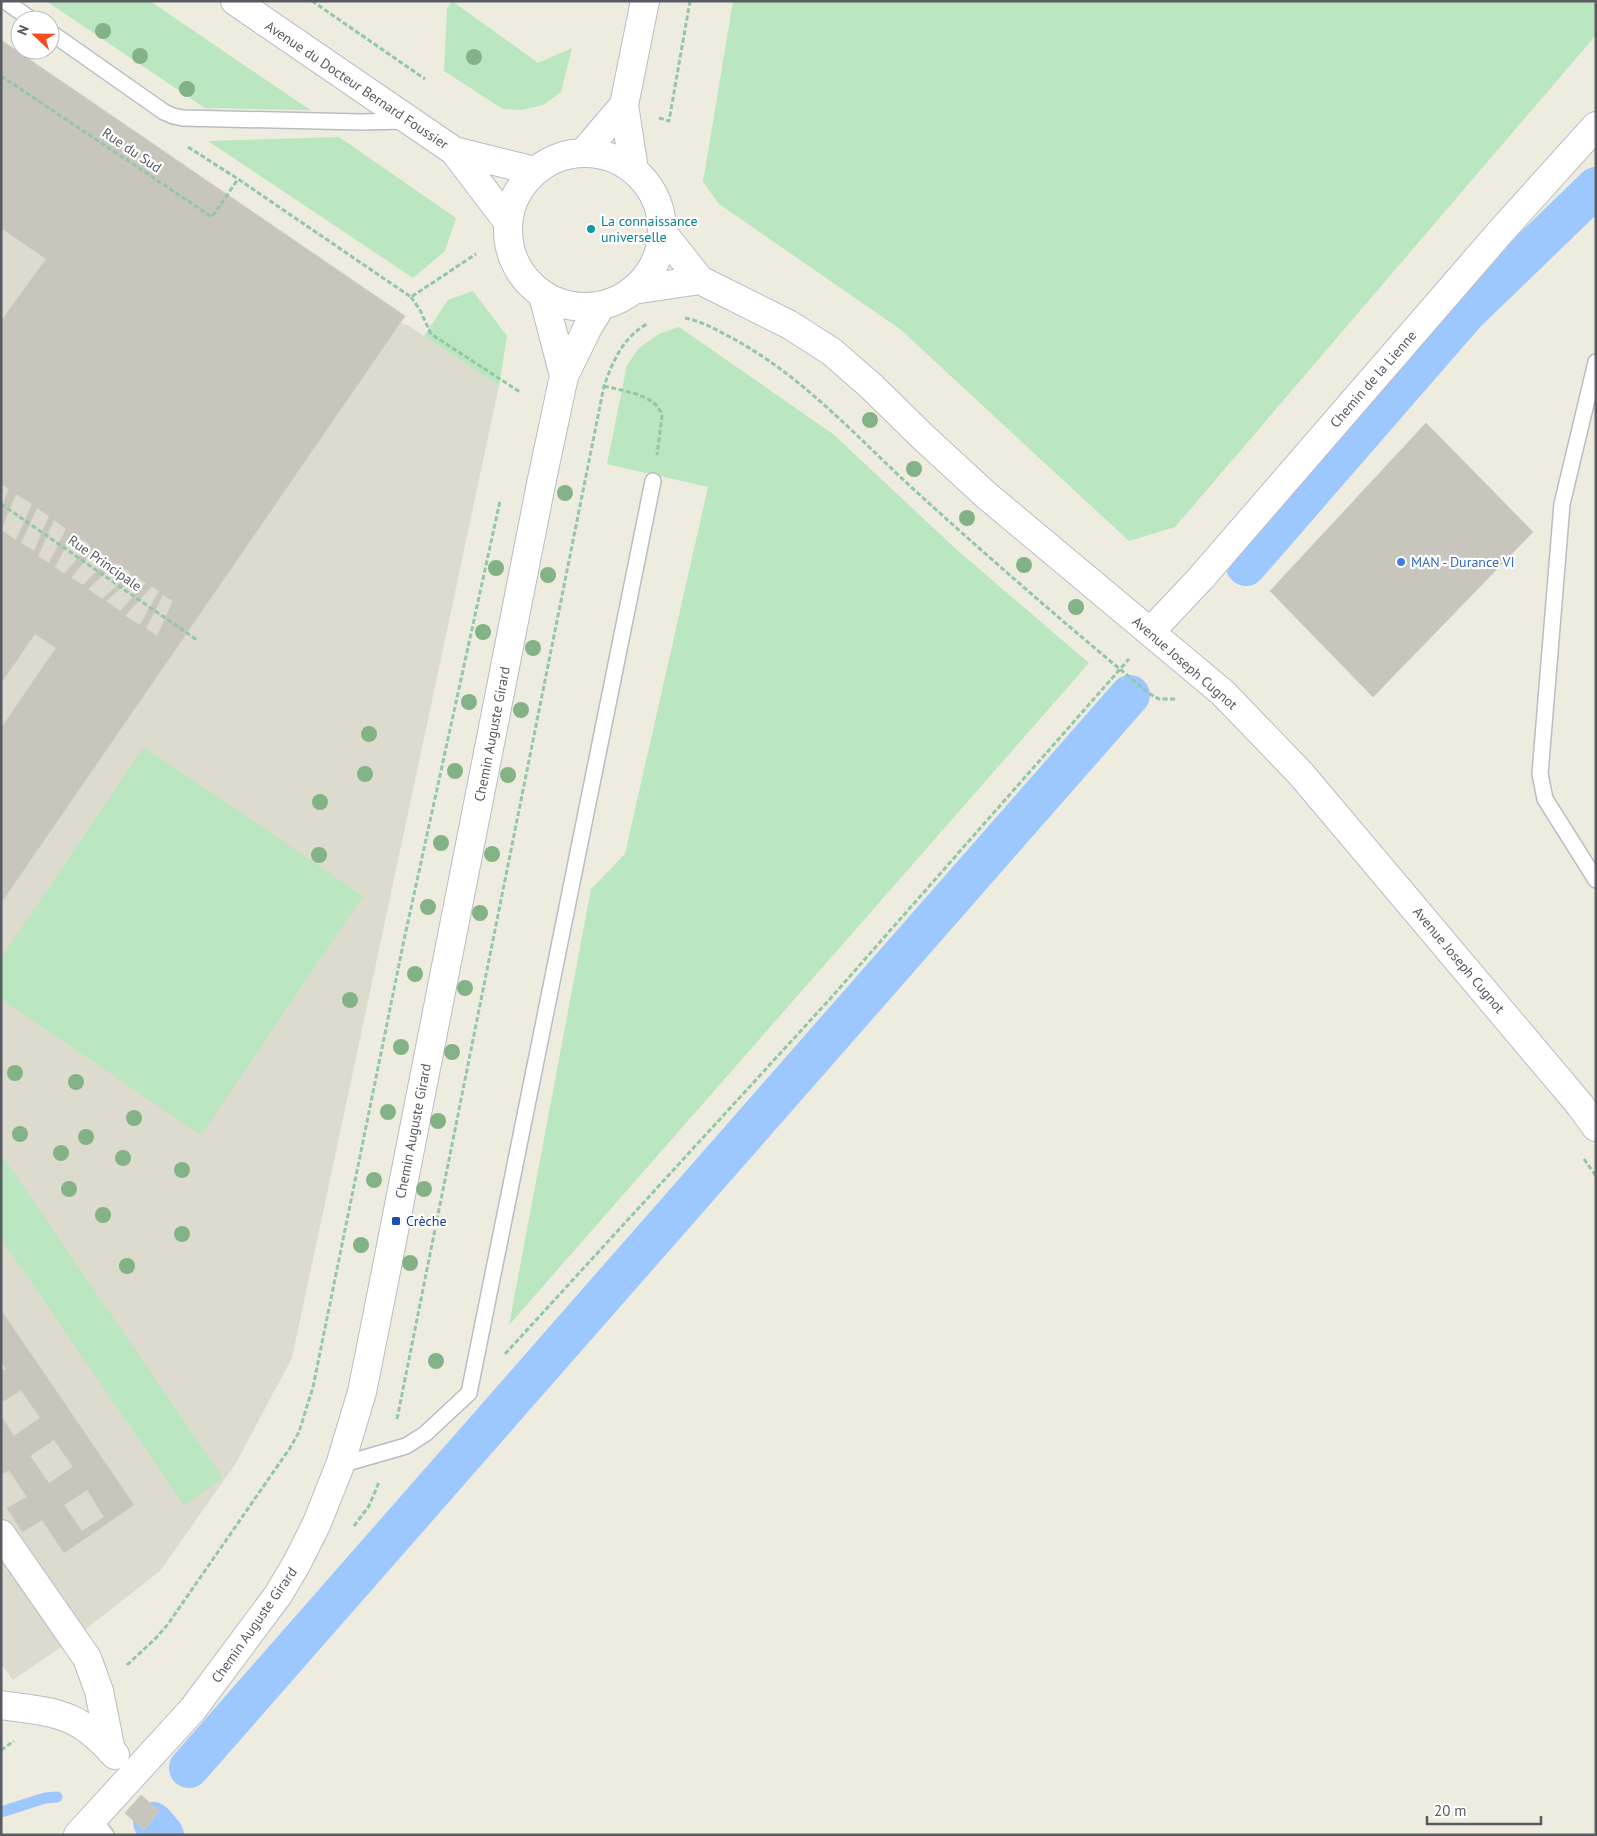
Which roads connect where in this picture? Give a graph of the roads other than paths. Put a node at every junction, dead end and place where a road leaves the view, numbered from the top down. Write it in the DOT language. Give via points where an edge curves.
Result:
graph roads {
  1 [pos="5,1"];
  2 [pos="235,1"];
  3 [pos="645,1"];
  4 [pos="18,10"];
  5 [pos="60,39"];
  6 [pos="624,105"];
  7 [pos="410,121"];
  8 [pos="1596,126"];
  9 [pos="454,151"];
  10 [pos="583,153"];
  11 [pos="634,170"];
  12 [pos="535,171"];
  13 [pos="508,222"];
  14 [pos="662,232"];
  15 [pos="700,280"];
  16 [pos="634,290"];
  17 [pos="543,295"];
  18 [pos="601,306"];
  19 [pos="1596,362"];
  20 [pos="564,376"];
  21 [pos="653,481"];
  22 [pos="1150,632"];
  23 [pos="1596,880"];
  24 [pos="1596,1128"];
  25 [pos="340,1465"];
  26 [pos="1,1534"];
  27 [pos="1,1705"];
  28 [pos="112,1751"];
  29 [pos="133,1775"];
  30 [pos="92,1829"];
  1 -- 4 [label="lane"];
  2 -- 7 [label="street, Avenue du Docteur Bernard Foussier"];
  3 -- 6 [label="street"];
  5 -- 7 [label="lane" via="173,116"];
  6 -- 10 [label="street"];
  6 -- 11 [label="street"];
  7 -- 9 [label="street, Avenue du Docteur Bernard Foussier"];
  8 -- 22 [label="street, Chemin de la Lienne" via="1201,578"];
  9 -- 12 [label="street, Avenue du Docteur Bernard Foussier"];
  9 -- 13 [label="street, Avenue du Docteur Bernard Foussier"];
  10 -- 11 [label="street" via="601,154"];
  10 -- 12 [label="street" via="557,158"];
  11 -- 14 [label="street" via="649,187 659,209"];
  12 -- 13 [label="street" via="522,186"];
  13 -- 17 [label="street" via="509,244 516,266"];
  14 -- 15 [label="street, Avenue Joseph Cugnot"];
  14 -- 16 [label="street" via="658,253"];
  15 -- 16 [label="street"];
  15 -- 22 [label="street, Avenue Joseph Cugnot" via="790,325 832,352 986,495"];
  16 -- 18 [label="street"];
  17 -- 18 [label="street" via="561,304"];
  17 -- 20 [label="street, Chemin Auguste Girard"];
  18 -- 20 [label="street, Chemin Auguste Girard"];
  19 -- 23 [label="lane" via="1562,504 1540,774 1545,800"];
  20 -- 25 [label="street, Chemin Auguste Girard" via="360,1400"];
  21 -- 25 [label="lane" via="469,1393 425,1434 406,1446"];
  22 -- 24 [label="street, Avenue Joseph Cugnot" via="1223,693 1301,774 1574,1097"];
  25 -- 29 [label="street, Chemin Auguste Girard" via="317,1523 278,1595 194,1710"];
  26 -- 28 [label="street" via="87,1658 99,1691"];
  27 -- 28 [label="street" via="56,1713 80,1723"];
  28 -- 29 [label="street"];
  29 -- 30 [label="street, Chemin Auguste Girard"];
}
